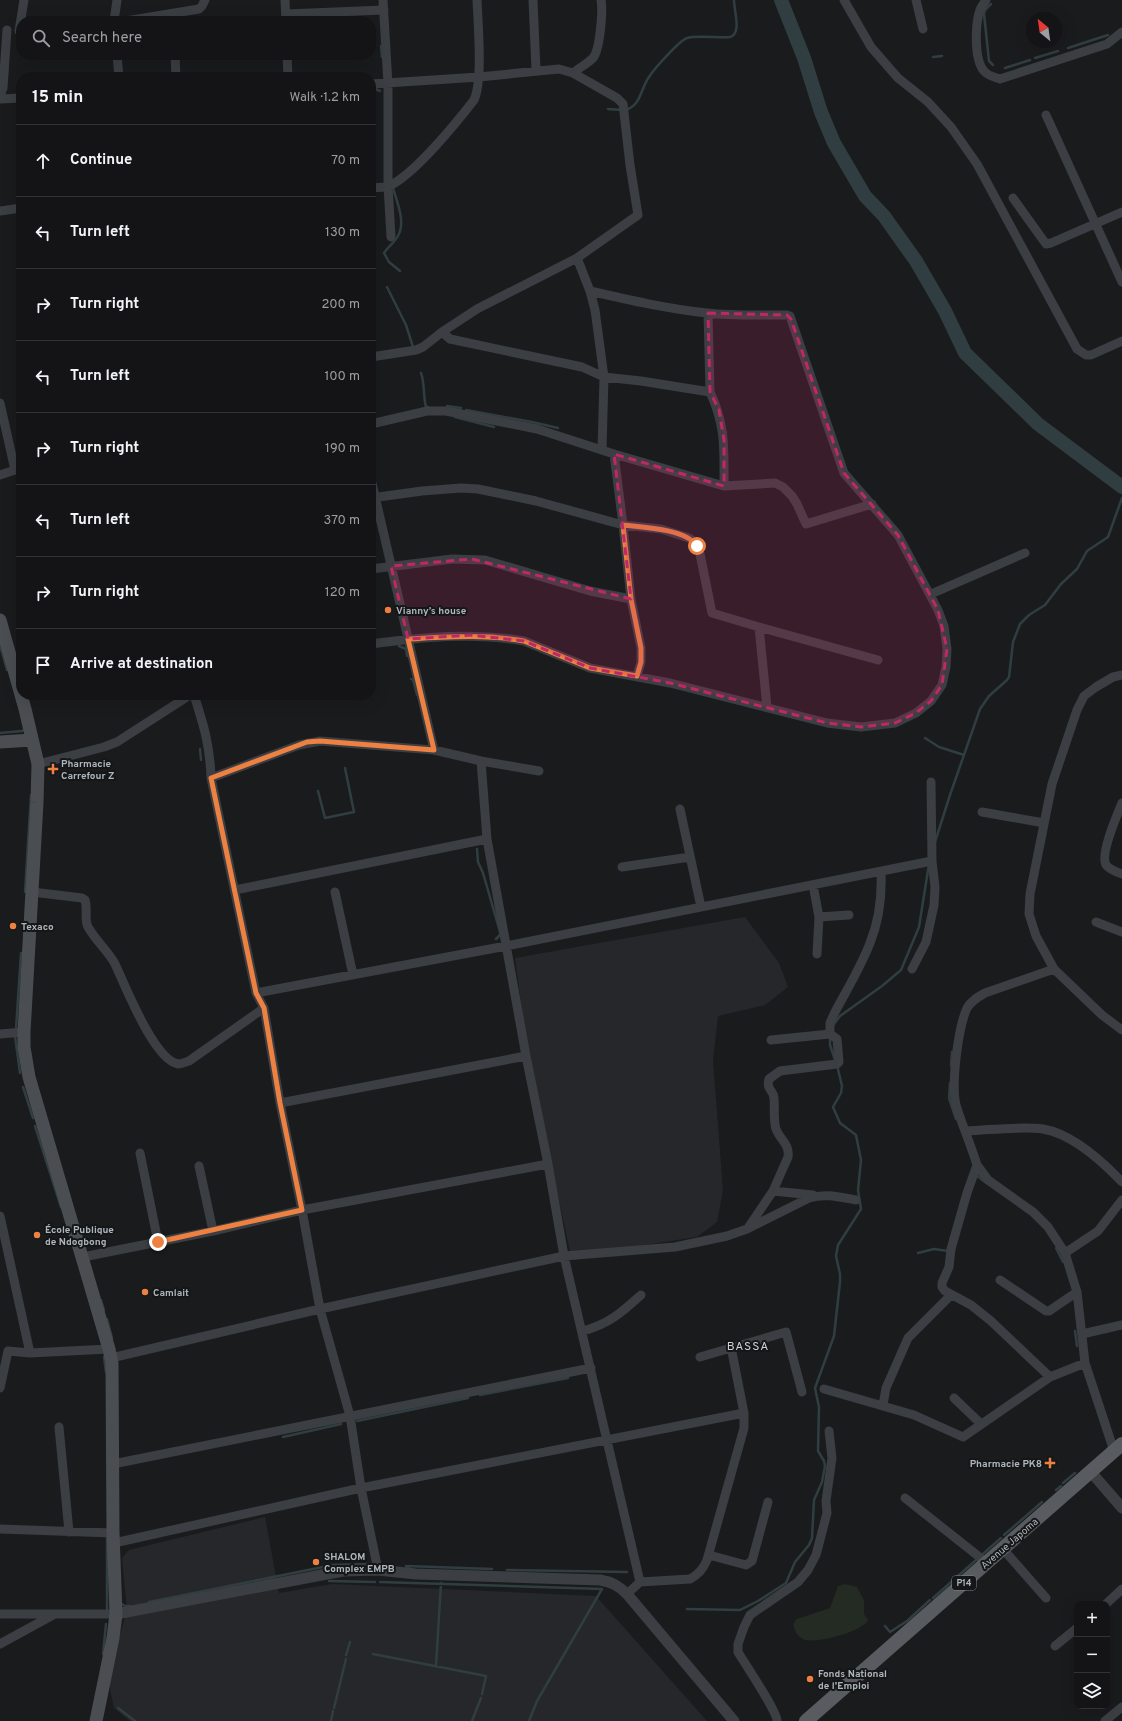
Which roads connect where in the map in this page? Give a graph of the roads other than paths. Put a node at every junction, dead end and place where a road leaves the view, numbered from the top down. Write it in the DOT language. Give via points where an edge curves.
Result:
graph roads {
  1 [pos="24,0"];
  2 [pos="117,0"];
  3 [pos="205,0"];
  4 [pos="285,0"];
  5 [pos="383,0"];
  6 [pos="478,0"];
  7 [pos="533,0"];
  8 [pos="601,0"];
  9 [pos="844,0"];
  10 [pos="916,0"];
  11 [pos="986,0"];
  12 [pos="384,10"];
  13 [pos="22,16"];
  14 [pos="115,16"];
  15 [pos="176,16"];
  16 [pos="286,16"];
  17 [pos="310,16"];
  18 [pos="4,29"];
  19 [pos="923,29"];
  20 [pos="16,31"];
  21 [pos="1122,32"];
  22 [pos="117,60"];
  23 [pos="175,60"];
  24 [pos="288,60"];
  25 [pos="536,70"];
  26 [pos="119,72"];
  27 [pos="176,72"];
  28 [pos="288,72"];
  29 [pos="573,73"];
  30 [pos="479,77"];
  31 [pos="376,84"];
  32 [pos="388,84"];
  33 [pos="0,98"];
  34 [pos="16,98"];
  35 [pos="1046,115"];
  36 [pos="388,186"];
  37 [pos="376,187"];
  38 [pos="1013,198"];
  39 [pos="16,209"];
  40 [pos="0,211"];
  41 [pos="1122,212"];
  42 [pos="1096,223"];
  43 [pos="391,236"];
  44 [pos="577,258"];
  45 [pos="1122,282"];
  46 [pos="590,292"];
  47 [pos="708,313"];
  48 [pos="442,332"];
  49 [pos="1122,340"];
  50 [pos="376,356"];
  51 [pos="604,377"];
  52 [pos="710,392"];
  53 [pos="0,403"];
  54 [pos="376,423"];
  55 [pos="4,438"];
  56 [pos="602,450"];
  57 [pos="614,454"];
  58 [pos="16,465"];
  59 [pos="16,470"];
  60 [pos="0,475"];
  61 [pos="724,486"];
  62 [pos="376,498"];
  63 [pos="872,504"];
  64 [pos="376,506"];
  65 [pos="623,525"];
  66 [pos="1025,553"];
  67 [pos="391,566"];
  68 [pos="376,568"];
  69 [pos="930,594"];
  70 [pos="631,599"];
  71 [pos="0,620"];
  72 [pos="759,627"];
  73 [pos="408,639"];
  74 [pos="376,643"];
  75 [pos="878,660"];
  76 [pos="1122,675"];
  77 [pos="637,676"];
  78 [pos="16,677"];
  79 [pos="22,700"];
  80 [pos="182,700"];
  81 [pos="196,700"];
  82 [pos="767,707"];
  83 [pos="32,740"];
  84 [pos="0,742"];
  85 [pos="434,750"];
  86 [pos="481,761"];
  87 [pos="38,764"];
  88 [pos="540,771"];
  89 [pos="211,778"];
  90 [pos="931,782"];
  91 [pos="1122,803"];
  92 [pos="680,809"];
  93 [pos="982,812"];
  94 [pos="1044,823"];
  95 [pos="1112,828"];
  96 [pos="1122,829"];
  97 [pos="487,839"];
  98 [pos="690,857"];
  99 [pos="932,861"];
  100 [pos="622,867"];
  101 [pos="881,871"];
  102 [pos="1122,874"];
  103 [pos="813,885"];
  104 [pos="235,890"];
  105 [pos="32,892"];
  106 [pos="335,892"];
  107 [pos="701,907"];
  108 [pos="849,916"];
  109 [pos="819,917"];
  110 [pos="1096,922"];
  111 [pos="1122,932"];
  112 [pos="506,946"];
  113 [pos="817,954"];
  114 [pos="912,969"];
  115 [pos="1054,969"];
  116 [pos="353,975"];
  117 [pos="256,993"];
  118 [pos="264,1008"];
  119 [pos="1122,1030"];
  120 [pos="24,1032"];
  121 [pos="0,1034"];
  122 [pos="830,1034"];
  123 [pos="771,1040"];
  124 [pos="526,1056"];
  125 [pos="280,1103"];
  126 [pos="966,1131"];
  127 [pos="140,1153"];
  128 [pos="548,1164"];
  129 [pos="977,1165"];
  130 [pos="199,1166"];
  131 [pos="1122,1182"];
  132 [pos="773,1191"];
  133 [pos="826,1195"];
  134 [pos="856,1200"];
  135 [pos="1122,1200"];
  136 [pos="302,1210"];
  137 [pos="0,1216"];
  138 [pos="747,1229"];
  139 [pos="213,1231"];
  140 [pos="158,1242"];
  141 [pos="1065,1253"];
  142 [pos="564,1256"];
  143 [pos="84,1257"];
  144 [pos="1000,1280"];
  145 [pos="1077,1292"];
  146 [pos="641,1295"];
  147 [pos="951,1295"];
  148 [pos="320,1309"];
  149 [pos="1122,1325"];
  150 [pos="583,1331"];
  151 [pos="1082,1334"];
  152 [pos="732,1347"];
  153 [pos="4,1349"];
  154 [pos="30,1353"];
  155 [pos="110,1354"];
  156 [pos="700,1357"];
  157 [pos="1085,1363"];
  158 [pos="591,1368"];
  159 [pos="1050,1377"];
  160 [pos="0,1388"];
  161 [pos="824,1389"];
  162 [pos="802,1392"];
  163 [pos="954,1398"];
  164 [pos="883,1405"];
  165 [pos="744,1413"];
  166 [pos="350,1416"];
  167 [pos="981,1424"];
  168 [pos="59,1427"];
  169 [pos="829,1431"];
  170 [pos="608,1441"];
  171 [pos="1118,1447"];
  172 [pos="113,1464"];
  173 [pos="1090,1472"];
  174 [pos="361,1488"];
  175 [pos="905,1498"];
  176 [pos="768,1502"];
  177 [pos="1122,1508"];
  178 [pos="0,1529"];
  179 [pos="69,1532"];
  180 [pos="114,1538"];
  181 [pos="1003,1549"];
  182 [pos="709,1555"];
  183 [pos="987,1563"];
  184 [pos="378,1570"];
  185 [pos="640,1582"];
  186 [pos="627,1594"];
  187 [pos="1120,1595"];
  188 [pos="1046,1598"];
  189 [pos="1110,1601"];
  190 [pos="0,1614"];
  191 [pos="55,1614"];
  192 [pos="116,1614"];
  193 [pos="1074,1630"];
  194 [pos="0,1644"];
  195 [pos="1055,1646"];
  196 [pos="1122,1707"];
  197 [pos="96,1721"];
  198 [pos="734,1721"];
  199 [pos="777,1721"];
  200 [pos="806,1721"];
  201 [pos="1105,1721"];
  1 -- 13 [label="street"];
  2 -- 14 [label="street"];
  3 -- 15 [label="street" via="199,8"];
  4 -- 16 [label="street"];
  5 -- 12 [label="street"];
  6 -- 30 [label="street"];
  7 -- 25 [label="street"];
  8 -- 29 [label="street" via="594,57"];
  9 -- 49 [label="street" via="871,47 898,78 928,102 951,126 977,164 1077,349 1091,355"];
  10 -- 19 [label="street"];
  11 -- 21 [label="street" via="980,8 977,21 977,52 978,62 991,77 1000,79 1107,44"];
  12 -- 17 [label="street"];
  12 -- 32 [label="street"];
  18 -- 20 [label="street"];
  18 -- 33 [label="street" via="3,88"];
  22 -- 26 [label="street"];
  23 -- 27 [label="street"];
  24 -- 28 [label="street"];
  25 -- 29 [label="street" via="559,69"];
  25 -- 30 [label="street"];
  29 -- 44 [label="street" via="618,98 624,104 638,215"];
  30 -- 32 [label="street"];
  30 -- 36 [label="street" via="477,93 464,113 417,165 403,178"];
  31 -- 32 [label="street"];
  32 -- 36 [label="street"];
  33 -- 34 [label="street"];
  35 -- 42 [label="street"];
  36 -- 37 [label="street"];
  36 -- 43 [label="street"];
  38 -- 42 [label="street" via="1046,244"];
  39 -- 40 [label="street"];
  41 -- 42 [label="street"];
  42 -- 45 [label="street"];
  44 -- 46 [label="street"];
  44 -- 48 [label="street" via="504,294"];
  46 -- 47 [label="street"];
  46 -- 51 [label="street" via="595,310"];
  47 -- 52 [label="street"];
  47 -- 63 [label="street" via="790,316 844,473"];
  48 -- 50 [label="street" via="419,349"];
  48 -- 51 [label="street" via="450,339 582,367"];
  51 -- 52 [label="street"];
  51 -- 56 [label="street"];
  52 -- 61 [label="street" via="719,410 724,440"];
  53 -- 55 [label="street"];
  54 -- 56 [label="street" via="427,411 446,411 536,429"];
  55 -- 58 [label="street"];
  56 -- 57 [label="street"];
  57 -- 61 [label="street"];
  57 -- 65 [label="street"];
  59 -- 60 [label="street"];
  61 -- 63 [label="street" via="775,483 783,487 797,504 806,524"];
  62 -- 65 [label="street" via="422,491 478,489 536,501"];
  63 -- 69 [label="street" via="898,535"];
  64 -- 67 [label="street"];
  65 -- 70 [label="street"];
  65 -- 72 [label="street" via="661,529 694,541 700,554 712,613"];
  66 -- 69 [label="street"];
  67 -- 68 [label="street"];
  67 -- 70 [label="street" via="452,559 485,560 590,591"];
  67 -- 73 [label="street"];
  69 -- 82 [label="street" via="944,626 946,667 942,685 931,702 916,713 895,723 861,727 827,723"];
  70 -- 77 [label="street" via="641,648"];
  71 -- 78 [label="main road"];
  72 -- 75 [label="street"];
  72 -- 82 [label="street"];
  73 -- 74 [label="street"];
  73 -- 77 [label="street" via="472,635 514,639 590,668"];
  73 -- 85 [label="street"];
  76 -- 94 [label="street" via="1096,686 1084,696 1052,784"];
  77 -- 82 [label="street"];
  79 -- 83 [label="main road"];
  80 -- 87 [label="street" via="117,742"];
  81 -- 89 [label="street" via="210,752"];
  83 -- 84 [label="main road"];
  83 -- 87 [label="main road"];
  85 -- 86 [label="street"];
  85 -- 89 [label="street" via="307,742"];
  86 -- 88 [label="street"];
  86 -- 97 [label="street"];
  87 -- 105 [label="main road"];
  89 -- 104 [label="street"];
  90 -- 99 [label="street"];
  91 -- 95 [label="street"];
  92 -- 98 [label="street"];
  93 -- 94 [label="street"];
  94 -- 115 [label="street" via="1030,894 1029,914 1036,936"];
  95 -- 96 [label="street"];
  95 -- 102 [label="street" via="1104,858 1110,869"];
  97 -- 104 [label="street"];
  97 -- 112 [label="street"];
  98 -- 100 [label="street"];
  98 -- 107 [label="street"];
  99 -- 101 [label="street"];
  99 -- 114 [label="street" via="934,905 926,942"];
  101 -- 103 [label="street"];
  101 -- 122 [label="street" via="881,894 873,936 830,1023"];
  103 -- 107 [label="street"];
  103 -- 109 [label="street"];
  104 -- 117 [label="street"];
  105 -- 118 [label="street" via="85,900 88,928 112,959 140,1020 173,1062 183,1064 189,1061"];
  105 -- 120 [label="main road"];
  106 -- 116 [label="street"];
  107 -- 112 [label="street"];
  108 -- 109 [label="street"];
  109 -- 113 [label="street"];
  110 -- 111 [label="street"];
  112 -- 116 [label="street"];
  112 -- 124 [label="street"];
  115 -- 119 [label="street"];
  115 -- 126 [label="street" via="985,993 968,1007 959,1034 955,1080 956,1104"];
  116 -- 117 [label="street"];
  117 -- 118 [label="street"];
  118 -- 125 [label="street"];
  120 -- 121 [label="street"];
  120 -- 143 [label="main road" via="29,1077"];
  122 -- 123 [label="street"];
  122 -- 132 [label="street" via="837,1039 838,1063 780,1071 769,1078 768,1087 774,1097 776,1130 789,1151"];
  124 -- 125 [label="street"];
  124 -- 128 [label="street"];
  125 -- 136 [label="street"];
  126 -- 129 [label="street"];
  126 -- 131 [label="street" via="1024,1128 1044,1130 1065,1137 1090,1152"];
  127 -- 140 [label="street"];
  128 -- 136 [label="street"];
  128 -- 142 [label="street"];
  129 -- 141 [label="street" via="988,1180 1034,1212 1048,1227"];
  129 -- 147 [label="street" via="951,1249 949,1267 942,1283 945,1291"];
  130 -- 139 [label="street"];
  132 -- 133 [label="street" via="812,1196"];
  132 -- 138 [label="street"];
  133 -- 134 [label="street"];
  133 -- 138 [label="street" via="809,1198"];
  135 -- 141 [label="street" via="1098,1231"];
  136 -- 139 [label="street"];
  136 -- 148 [label="street"];
  137 -- 154 [label="street"];
  138 -- 142 [label="street" via="728,1236 675,1247"];
  139 -- 140 [label="street"];
  140 -- 143 [label="street"];
  141 -- 145 [label="street"];
  142 -- 148 [label="street"];
  142 -- 150 [label="street"];
  143 -- 155 [label="main road"];
  144 -- 145 [label="street" via="1046,1311"];
  145 -- 151 [label="street"];
  146 -- 150 [label="street" via="616,1318 600,1327"];
  147 -- 159 [label="street" via="971,1305 991,1320"];
  147 -- 164 [label="street" via="908,1338 886,1388"];
  148 -- 155 [label="street"];
  148 -- 166 [label="street"];
  149 -- 151 [label="street"];
  150 -- 158 [label="street"];
  151 -- 157 [label="street"];
  152 -- 156 [label="street"];
  152 -- 162 [label="street" via="786,1332"];
  152 -- 165 [label="street"];
  153 -- 154 [label="street"];
  153 -- 160 [label="street"];
  154 -- 155 [label="street"];
  155 -- 172 [label="main road"];
  157 -- 159 [label="street"];
  157 -- 171 [label="street"];
  158 -- 166 [label="street"];
  158 -- 170 [label="street"];
  159 -- 167 [label="street"];
  161 -- 164 [label="street"];
  163 -- 167 [label="street"];
  164 -- 167 [label="street" via="934,1423 961,1437"];
  165 -- 170 [label="street"];
  165 -- 182 [label="street" via="741,1440"];
  166 -- 172 [label="street"];
  166 -- 174 [label="street"];
  168 -- 179 [label="street"];
  169 -- 199 [label="street" via="832,1458 826,1500 828,1513 816,1555 798,1582 750,1615 738,1644 738,1652"];
  170 -- 174 [label="street"];
  170 -- 185 [label="street"];
  171 -- 173 [label="main road, Avenue Japoma / P14"];
  172 -- 180 [label="main road"];
  173 -- 177 [label="street"];
  173 -- 181 [label="main road, Avenue Japoma / P14"];
  174 -- 180 [label="street"];
  174 -- 184 [label="street"];
  175 -- 183 [label="street"];
  176 -- 182 [label="street" via="752,1562 746,1565"];
  178 -- 179 [label="street"];
  179 -- 180 [label="street"];
  180 -- 192 [label="main road"];
  181 -- 183 [label="main road, Avenue Japoma / P14"];
  181 -- 188 [label="street"];
  182 -- 185 [label="street" via="703,1569 690,1579"];
  183 -- 200 [label="main road, Avenue Japoma / P14"];
  184 -- 186 [label="street" via="416,1574 600,1580 618,1585"];
  184 -- 192 [label="street" via="331,1573"];
  185 -- 186 [label="street"];
  186 -- 198 [label="street"];
  187 -- 189 [label="street"];
  190 -- 191 [label="street"];
  191 -- 192 [label="street"];
  191 -- 194 [label="street"];
  192 -- 197 [label="main road"];
  193 -- 195 [label="street"];
  196 -- 201 [label="street"];
}
